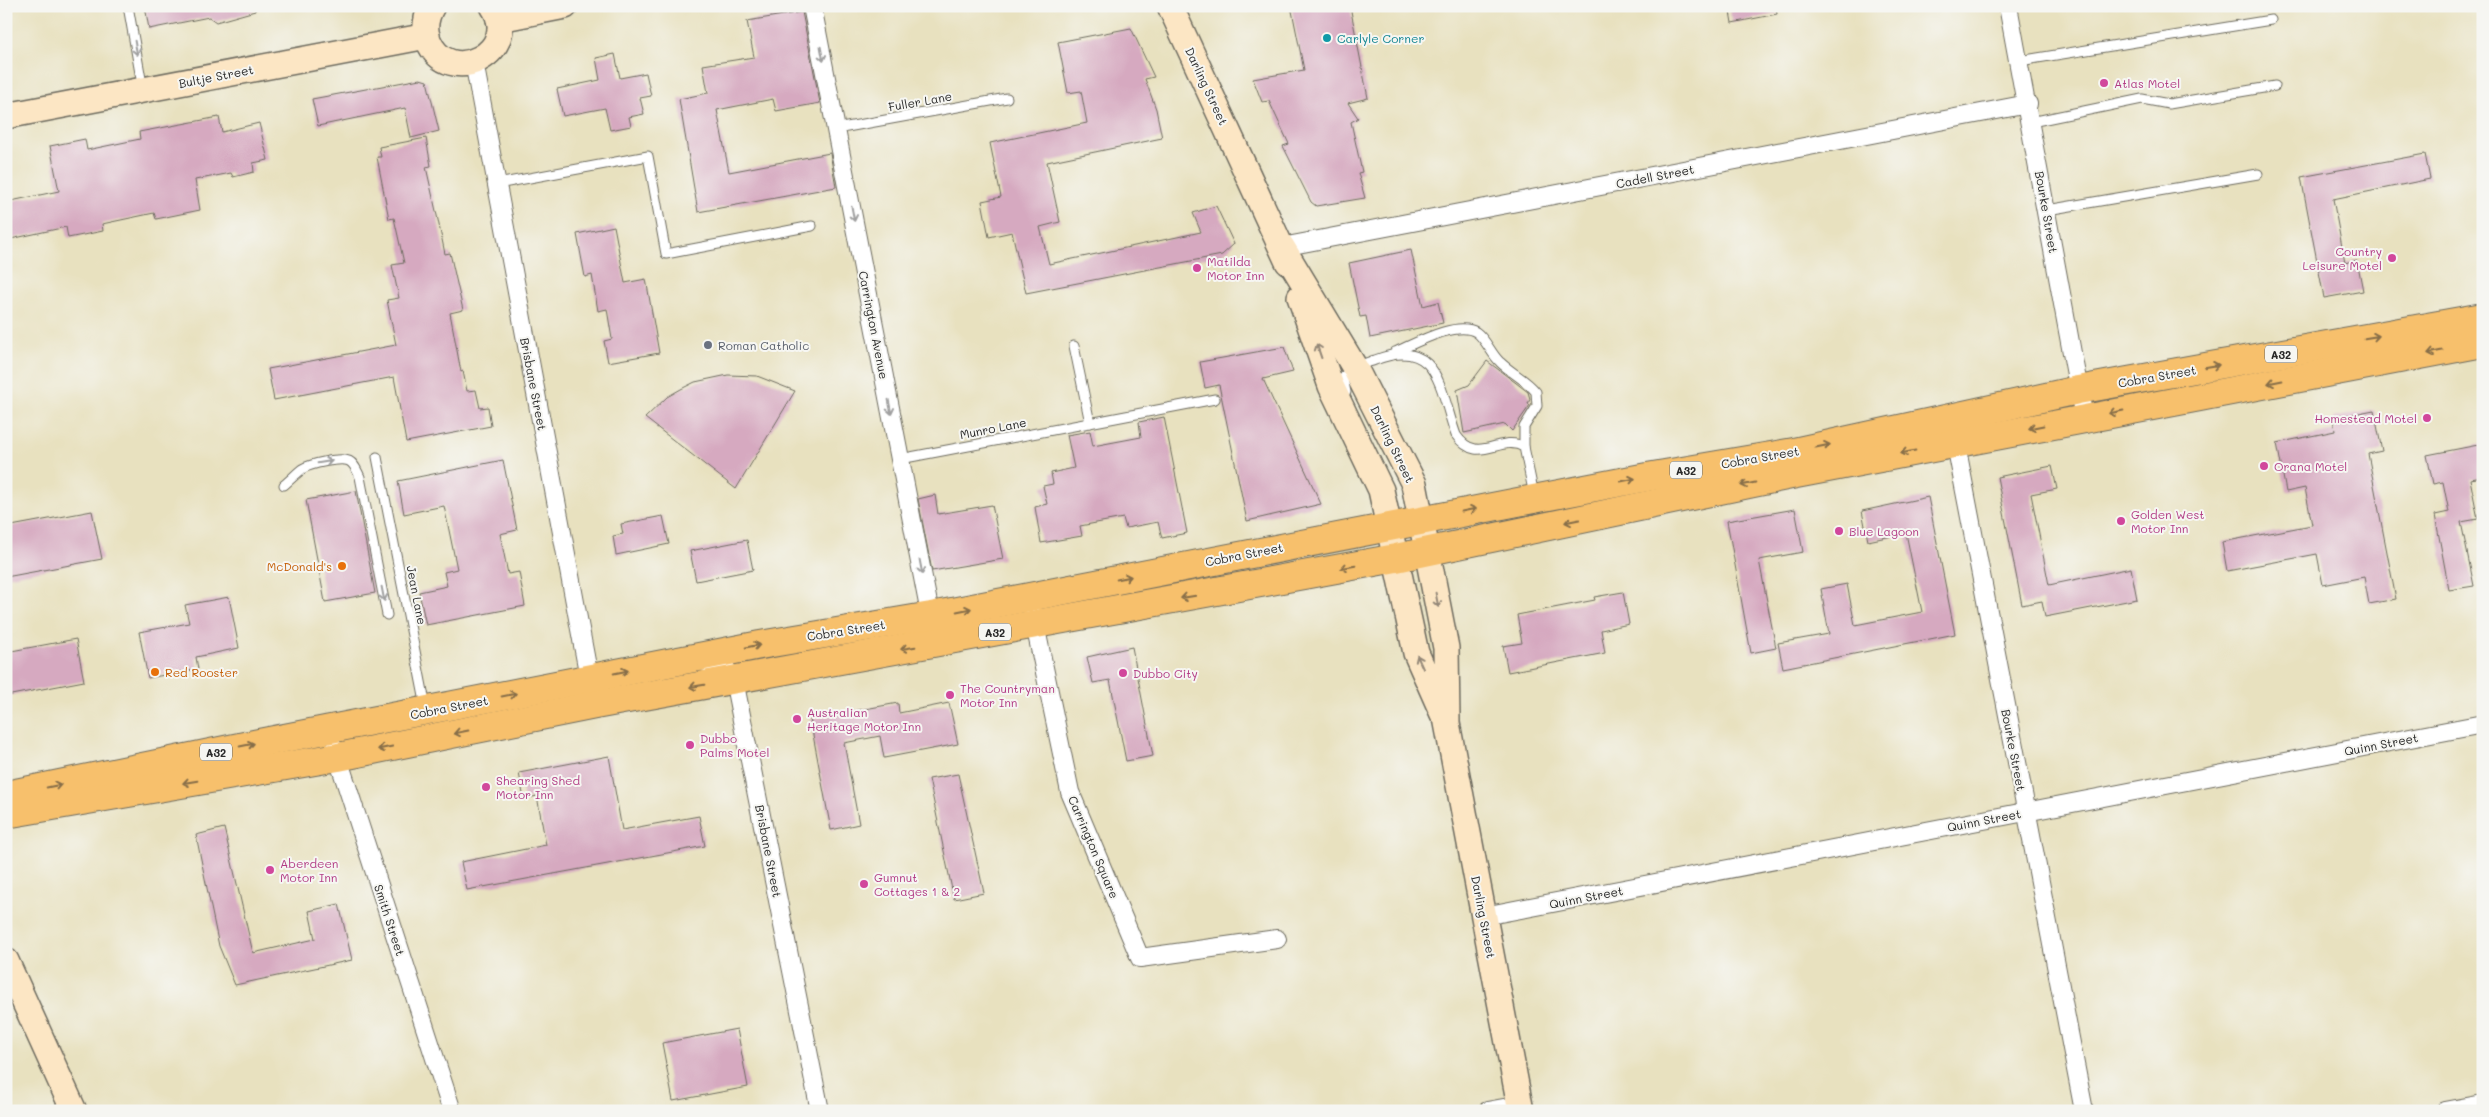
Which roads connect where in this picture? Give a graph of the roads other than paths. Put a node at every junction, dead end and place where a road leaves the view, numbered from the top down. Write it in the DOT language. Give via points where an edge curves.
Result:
graph roads {
  1 [pos="128,6"];
  2 [pos="432,6"];
  3 [pos="565,6"];
  4 [pos="812,6"];
  5 [pos="1170,6"];
  6 [pos="2008,6"];
  7 [pos="496,12"];
  8 [pos="2271,20"];
  9 [pos="427,36"];
  10 [pos="2019,61"];
  11 [pos="474,62"];
  12 [pos="2275,86"];
  13 [pos="144,90"];
  14 [pos="1007,98"];
  15 [pos="2028,104"];
  16 [pos="6,116"];
  17 [pos="2031,122"];
  18 [pos="836,129"];
  19 [pos="2258,174"];
  20 [pos="496,184"];
  21 [pos="2046,210"];
  22 [pos="812,226"];
  23 [pos="1282,247"];
  24 [pos="2483,318"];
  25 [pos="2483,343"];
  26 [pos="1074,346"];
  27 [pos="1383,356"];
  28 [pos="1355,368"];
  29 [pos="2078,390"];
  30 [pos="1349,397"];
  31 [pos="1215,399"];
  32 [pos="2084,418"];
  33 [pos="1090,423"];
  34 [pos="1362,428"];
  35 [pos="1953,431"];
  36 [pos="1524,447"];
  37 [pos="377,457"];
  38 [pos="900,459"];
  39 [pos="1370,465"];
  40 [pos="284,485"];
  41 [pos="1535,498"];
  42 [pos="1421,519"];
  43 [pos="1389,525"];
  44 [pos="1427,552"];
  45 [pos="1396,558"];
  46 [pos="1030,597"];
  47 [pos="387,615"];
  48 [pos="931,616"];
  49 [pos="1036,624"];
  50 [pos="936,643"];
  51 [pos="653,666"];
  52 [pos="589,678"];
  53 [pos="734,680"];
  54 [pos="595,705"];
  55 [pos="1447,723"];
  56 [pos="2483,724"];
  57 [pos="429,725"];
  58 [pos="330,729"];
  59 [pos="338,757"];
  60 [pos="6,795"];
  61 [pos="59,804"];
  62 [pos="2026,812"];
  63 [pos="6,814"];
  64 [pos="6,829"];
  65 [pos="1484,916"];
  66 [pos="1277,939"];
  67 [pos="6,961"];
  68 [pos="2483,1104"];
  69 [pos="1520,1108"];
  70 [pos="74,1111"];
  71 [pos="452,1111"];
  72 [pos="820,1111"];
  73 [pos="1487,1111"];
  74 [pos="2084,1111"];
  75 [pos="2445,1111"];
  1 -- 13 [label="lane, one-way"];
  2 -- 9 [label="street" via="426,23"];
  3 -- 7 [label="street"];
  4 -- 18 [label="street, Carrington Avenue, one-way"];
  5 -- 23 [label="street, Darling Street"];
  6 -- 10 [label="street, Bourke Street"];
  7 -- 11 [label="street" via="500,30 497,40 484,58"];
  8 -- 10 [label="lane"];
  9 -- 11 [label="street" via="431,47 450,62"];
  9 -- 13 [label="street, Bultje Street"];
  10 -- 15 [label="street, Bourke Street"];
  11 -- 20 [label="street, Brisbane Street"];
  12 -- 17 [label="lane" via="2169,104 2142,99"];
  13 -- 16 [label="street, Bultje Street"];
  14 -- 18 [label="lane, Fuller Lane"];
  15 -- 17 [label="street, Bourke Street"];
  15 -- 23 [label="street, Cadell Street"];
  17 -- 21 [label="street, Bourke Street"];
  18 -- 38 [label="street, Carrington Avenue, one-way"];
  19 -- 21 [label="lane"];
  20 -- 22 [label="lane" via="648,156 666,254"];
  20 -- 52 [label="street, Brisbane Street"];
  21 -- 29 [label="street, Bourke Street"];
  23 -- 28 [label="street, Darling Street"];
  39 -- 23 [label="street, Darling Street, one-way" via="1331,386"];
  29 -- 24 [label="highway, Cobra Street / A32, one-way"];
  25 -- 32 [label="highway, Cobra Street / A32, one-way"];
  26 -- 33 [label="lane"];
  27 -- 28 [label="lane"];
  27 -- 36 [label="lane" via="1411,353 1429,363 1436,374 1456,436 1467,448 1516,444"];
  27 -- 36 [label="lane" via="1433,335 1454,330 1476,332 1497,359 1536,392 1537,406 1524,428"];
  28 -- 30 [label="lane" via="1343,379"];
  28 -- 42 [label="street, Darling Street" via="1414,484"];
  29 -- 32 [label="street, Bourke Street"];
  29 -- 35 [label="highway, Cobra Street / A32"];
  31 -- 33 [label="lane, Munro Lane"];
  32 -- 35 [label="highway, Cobra Street / A32, one-way"];
  33 -- 38 [label="lane, Munro Lane"];
  34 -- 39 [label="lane"];
  41 -- 35 [label="highway, Cobra Street / A32, one-way" via="1794,452"];
  35 -- 44 [label="highway, Cobra Street / A32, one-way" via="1796,474"];
  35 -- 62 [label="street, Bourke Street"];
  36 -- 41 [label="lane"];
  37 -- 57 [label="lane, Jean Lane"];
  38 -- 48 [label="street, Carrington Avenue, one-way"];
  39 -- 43 [label="street, Darling Street" via="1381,490"];
  40 -- 47 [label="lane, one-way" via="303,468 314,464 343,459 356,468"];
  42 -- 41 [label="highway, Cobra Street / A32, one-way"];
  42 -- 43 [label="highway, Cobra Street / A32"];
  42 -- 44 [label="street, Darling Street"];
  43 -- 45 [label="street, Darling Street"];
  46 -- 43 [label="highway, Cobra Street / A32, one-way"];
  44 -- 45 [label="highway, Cobra Street / A32"];
  44 -- 55 [label="street, Darling Street, one-way" via="1446,648"];
  45 -- 49 [label="highway, Cobra Street / A32, one-way"];
  55 -- 45 [label="street, Darling Street, one-way" via="1416,653"];
  48 -- 46 [label="highway, Cobra Street / A32, one-way"];
  46 -- 49 [label="street, Carrington Square"];
  48 -- 50 [label="street, Carrington Avenue"];
  51 -- 48 [label="highway, Cobra Street / A32, one-way"];
  49 -- 50 [label="highway, Cobra Street / A32"];
  49 -- 66 [label="street, Carrington Square" via="1070,792 1140,958"];
  50 -- 53 [label="highway, Cobra Street / A32, one-way"];
  52 -- 51 [label="highway, Cobra Street / A32, one-way"];
  51 -- 53 [label="street" via="703,661 715,663 724,666"];
  52 -- 54 [label="street, Brisbane Street"];
  57 -- 52 [label="highway, Cobra Street / A32, one-way"];
  53 -- 54 [label="highway, Cobra Street / A32, one-way"];
  53 -- 72 [label="street, Brisbane Street"];
  54 -- 57 [label="highway, Cobra Street / A32, one-way"];
  55 -- 65 [label="street, Darling Street"];
  56 -- 62 [label="street, Quinn Street"];
  57 -- 58 [label="highway, Cobra Street / A32"];
  57 -- 59 [label="highway, Cobra Street / A32, one-way"];
  58 -- 59 [label="street, Smith Street"];
  60 -- 58 [label="highway, Cobra Street / A32, one-way"];
  59 -- 61 [label="highway, Cobra Street / A32, one-way"];
  59 -- 71 [label="street, Smith Street"];
  61 -- 63 [label="highway, Cobra Street / A32"];
  61 -- 64 [label="street"];
  62 -- 65 [label="street, Quinn Street"];
  62 -- 74 [label="street, Bourke Street"];
  65 -- 69 [label="street, Darling Street"];
  67 -- 70 [label="street"];
  68 -- 75 [label="street"];
  69 -- 73 [label="street"];
}
